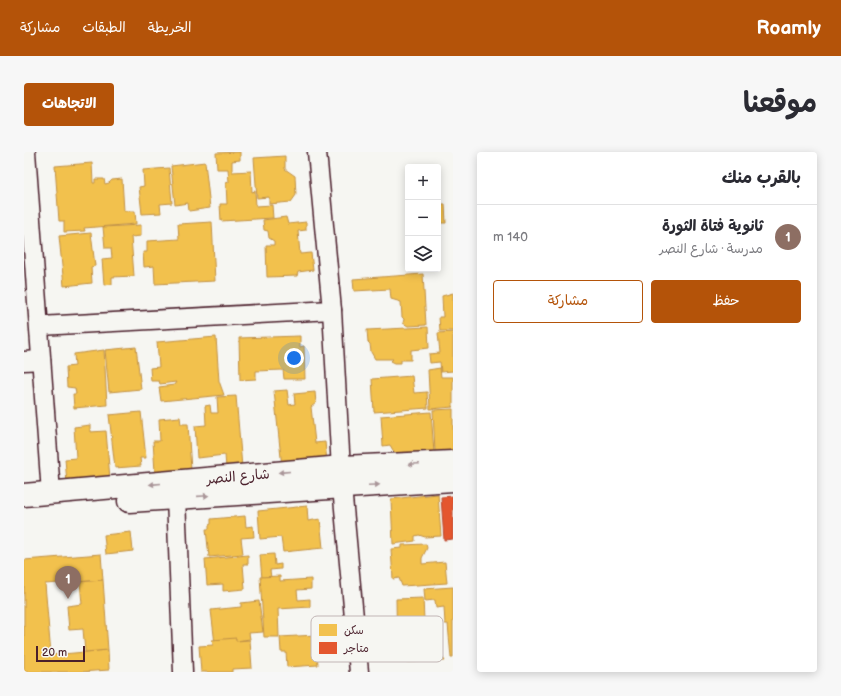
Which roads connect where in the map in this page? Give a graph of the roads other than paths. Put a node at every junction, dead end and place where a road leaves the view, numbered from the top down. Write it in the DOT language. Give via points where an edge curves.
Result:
graph roads {
  1 [pos="26,152"];
  2 [pos="317,152"];
  3 [pos="332,310"];
  4 [pos="40,326"];
  5 [pos="32,361"];
  6 [pos="453,462"];
  7 [pos="342,477"];
  8 [pos="453,480"];
  9 [pos="51,493"];
  10 [pos="24,495"];
  11 [pos="176,498"];
  12 [pos="24,508"];
  13 [pos="354,616"];
  14 [pos="358,662"];
  15 [pos="183,672"];
  16 [pos="359,672"];
  1 -- 4 [label="street"];
  2 -- 3 [label="street"];
  3 -- 4 [label="street"];
  3 -- 7 [label="street"];
  4 -- 5 [label="street"];
  5 -- 9 [label="street"];
  6 -- 7 [label="street, شارع النصر, one-way"];
  7 -- 8 [label="street, شارع النصر, one-way"];
  7 -- 9 [label="street, شارع النصر, one-way"];
  11 -- 7 [label="street, شارع النصر, one-way"];
  7 -- 13 [label="street"];
  9 -- 10 [label="street, شارع النصر"];
  11 -- 12 [label="street, شارع النصر"];
  11 -- 15 [label="street"];
  14 -- 16 [label="street"];
}
